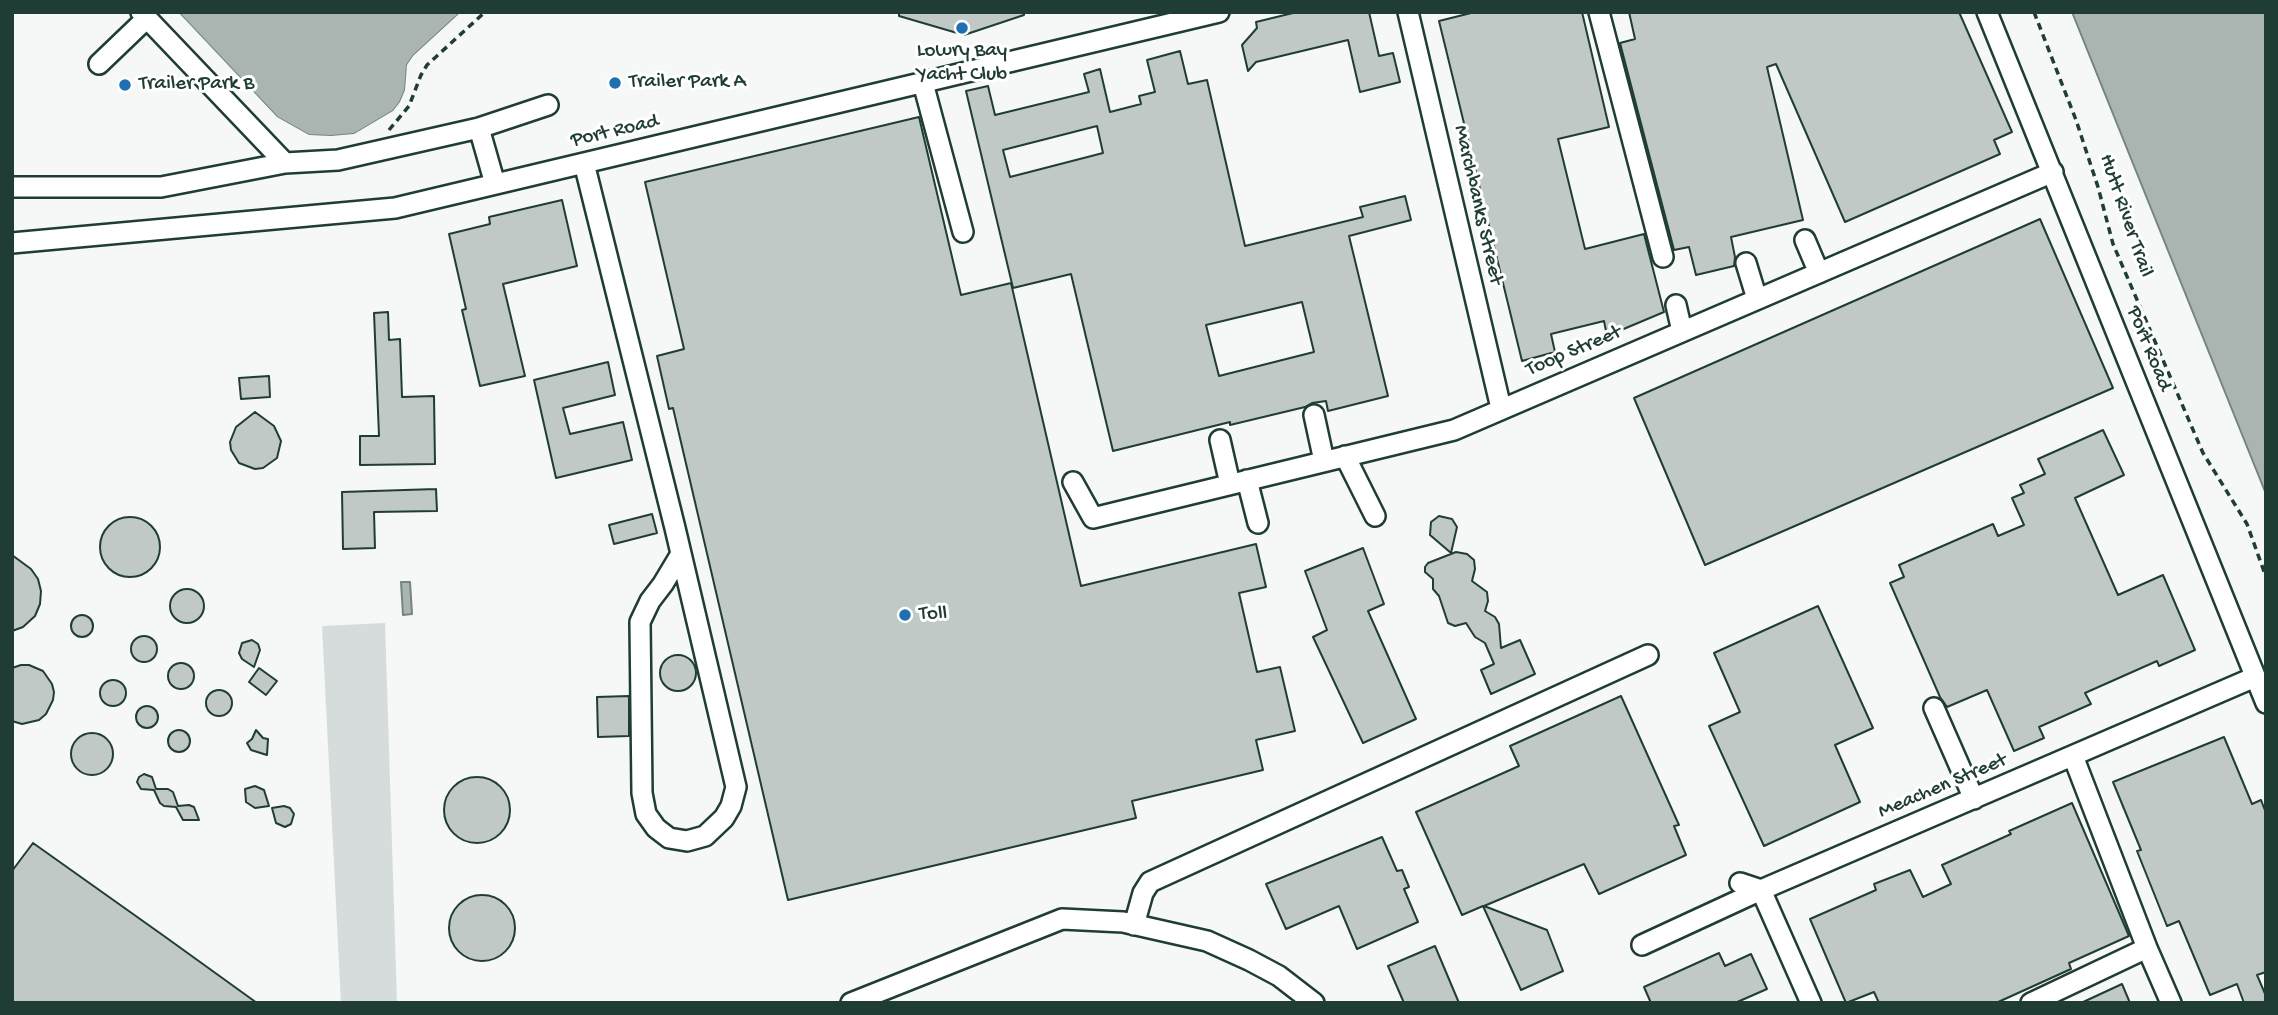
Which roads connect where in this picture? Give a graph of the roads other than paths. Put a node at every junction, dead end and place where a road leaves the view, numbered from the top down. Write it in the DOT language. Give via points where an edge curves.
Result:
graph roads {
  1 [pos="1219,12"];
  2 [pos="1408,12"];
  3 [pos="1599,12"];
  4 [pos="1987,12"];
  5 [pos="144,15"];
  6 [pos="99,64"];
  7 [pos="923,83"];
  8 [pos="548,105"];
  9 [pos="479,128"];
  10 [pos="285,163"];
  11 [pos="584,163"];
  12 [pos="2053,172"];
  13 [pos="495,184"];
  14 [pos="12,187"];
  15 [pos="962,232"];
  16 [pos="1805,240"];
  17 [pos="12,243"];
  18 [pos="1663,257"];
  19 [pos="1746,263"];
  20 [pos="1819,273"];
  21 [pos="1757,299"];
  22 [pos="1676,305"];
  23 [pos="1682,331"];
  24 [pos="1501,408"];
  25 [pos="1314,415"];
  26 [pos="1220,440"];
  27 [pos="1345,456"];
  28 [pos="1324,461"];
  29 [pos="1073,482"];
  30 [pos="1238,482"];
  31 [pos="1375,516"];
  32 [pos="1258,523"];
  33 [pos="681,554"];
  34 [pos="1648,655"];
  35 [pos="2255,677"];
  36 [pos="2266,703"];
  37 [pos="1934,708"];
  38 [pos="2073,756"];
  39 [pos="1974,799"];
  40 [pos="1740,883"];
  41 [pos="1761,890"];
  42 [pos="1134,925"];
  43 [pos="1642,945"];
  44 [pos="2147,948"];
  45 [pos="2036,1002"];
  46 [pos="851,1003"];
  47 [pos="1314,1003"];
  48 [pos="1811,1003"];
  49 [pos="2171,1003"];
  1 -- 7 [label="street, Port Road"];
  2 -- 24 [label="street, Marchbanks Street"];
  3 -- 18 [label="street"];
  4 -- 12 [label="street, Port Road"];
  5 -- 6 [label="street"];
  5 -- 10 [label="street"];
  7 -- 11 [label="street, Port Road"];
  7 -- 15 [label="street"];
  8 -- 9 [label="street"];
  9 -- 10 [label="street" via="338,160"];
  9 -- 13 [label="street"];
  10 -- 14 [label="street" via="161,187"];
  11 -- 13 [label="street, Port Road"];
  11 -- 33 [label="street"];
  12 -- 20 [label="street, Toop Street"];
  12 -- 35 [label="street, Port Road"];
  13 -- 17 [label="street, Port Road" via="395,208"];
  16 -- 20 [label="street"];
  19 -- 21 [label="street"];
  20 -- 21 [label="street, Toop Street"];
  21 -- 23 [label="street, Toop Street"];
  22 -- 23 [label="street"];
  23 -- 24 [label="street, Toop Street"];
  24 -- 27 [label="street, Toop Street" via="1454,430"];
  25 -- 28 [label="street"];
  26 -- 30 [label="street"];
  27 -- 28 [label="street, Toop Street"];
  27 -- 31 [label="street"];
  28 -- 30 [label="street, Toop Street"];
  29 -- 30 [label="street, Toop Street" via="1093,518"];
  30 -- 32 [label="street"];
  33 -- 33 [label="street" via="736,787 724,818 705,836 687,841 669,838 656,828 646,814 642,793 640,622"];
  34 -- 42 [label="street" via="1150,882"];
  35 -- 36 [label="street, Port Road"];
  35 -- 38 [label="street, Meachen Street"];
  37 -- 39 [label="street"];
  38 -- 39 [label="street, Meachen Street"];
  38 -- 44 [label="street"];
  39 -- 41 [label="street, Meachen Street"];
  40 -- 41 [label="street"];
  41 -- 43 [label="street, Meachen Street"];
  41 -- 48 [label="street"];
  42 -- 46 [label="street" via="1062,919"];
  42 -- 47 [label="street" via="1207,941 1279,976"];
  44 -- 45 [label="street"];
  44 -- 49 [label="street"];
}
